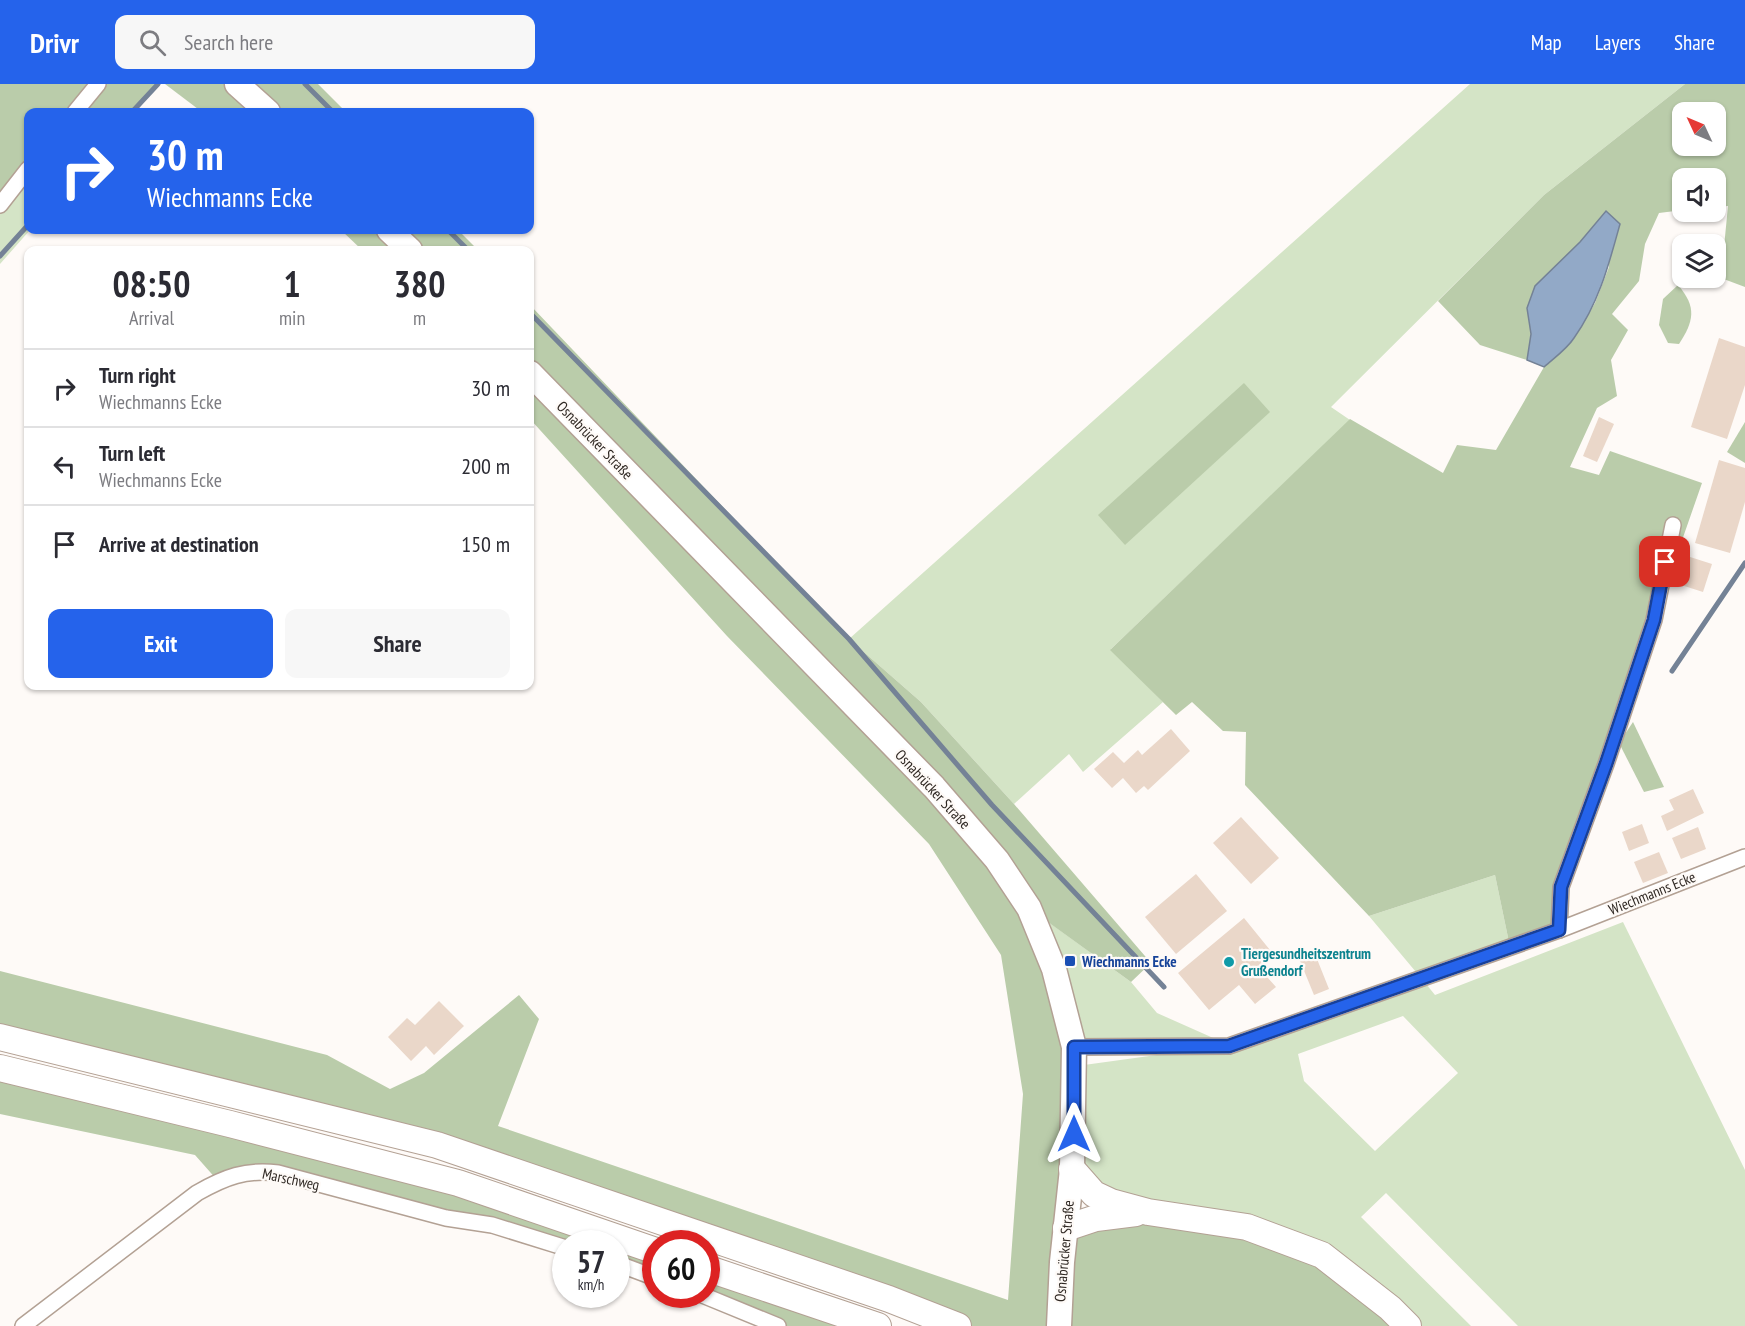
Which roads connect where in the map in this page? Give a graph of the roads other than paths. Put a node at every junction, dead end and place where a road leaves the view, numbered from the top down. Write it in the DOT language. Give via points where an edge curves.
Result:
graph roads {
  1 [pos="98,84"];
  2 [pos="237,84"];
  3 [pos="78,108"];
  4 [pos="264,108"];
  5 [pos="24,174"];
  6 [pos="0,205"];
  7 [pos="393,234"];
  8 [pos="406,246"];
  9 [pos="534,377"];
  10 [pos="1673,525"];
  11 [pos="1745,857"];
  12 [pos="1559,930"];
  13 [pos="0,1037"];
  14 [pos="1074,1047"];
  15 [pos="0,1068"];
  16 [pos="1072,1169"];
  17 [pos="1148,1212"];
  18 [pos="1066,1228"];
  19 [pos="552,1244"];
  20 [pos="642,1246"];
  21 [pos="720,1273"];
  22 [pos="720,1302"];
  23 [pos="23,1326"];
  24 [pos="778,1326"];
  25 [pos="878,1326"];
  26 [pos="958,1326"];
  27 [pos="1059,1326"];
  28 [pos="1408,1326"];
  1 -- 3 [label="street"];
  2 -- 4 [label="main road"];
  5 -- 6 [label="street"];
  7 -- 8 [label="main road"];
  9 -- 14 [label="main road, Osnabrücker Straße" via="934,787 997,860 1029,908 1054,969"];
  10 -- 12 [label="street" via="1654,620 1561,887"];
  11 -- 12 [label="street, Wiechmanns Ecke"];
  12 -- 14 [label="street, Wiechmanns Ecke" via="1229,1046"];
  13 -- 26 [label="highway" via="437,1145"];
  14 -- 16 [label="main road, Osnabrücker Straße"];
  15 -- 20 [label="highway" via="458,1184"];
  16 -- 17 [label="highway" via="1094,1194"];
  16 -- 18 [label="main road, Osnabrücker Straße"];
  17 -- 18 [label="highway" via="1096,1218"];
  17 -- 28 [label="highway" via="1247,1227 1322,1255"];
  18 -- 27 [label="main road, Osnabrücker Straße"];
  19 -- 23 [label="street, Marschweg" via="492,1225 446,1218 278,1173 239,1173 197,1193"];
  21 -- 25 [label="highway"];
  22 -- 24 [label="street"];
}
